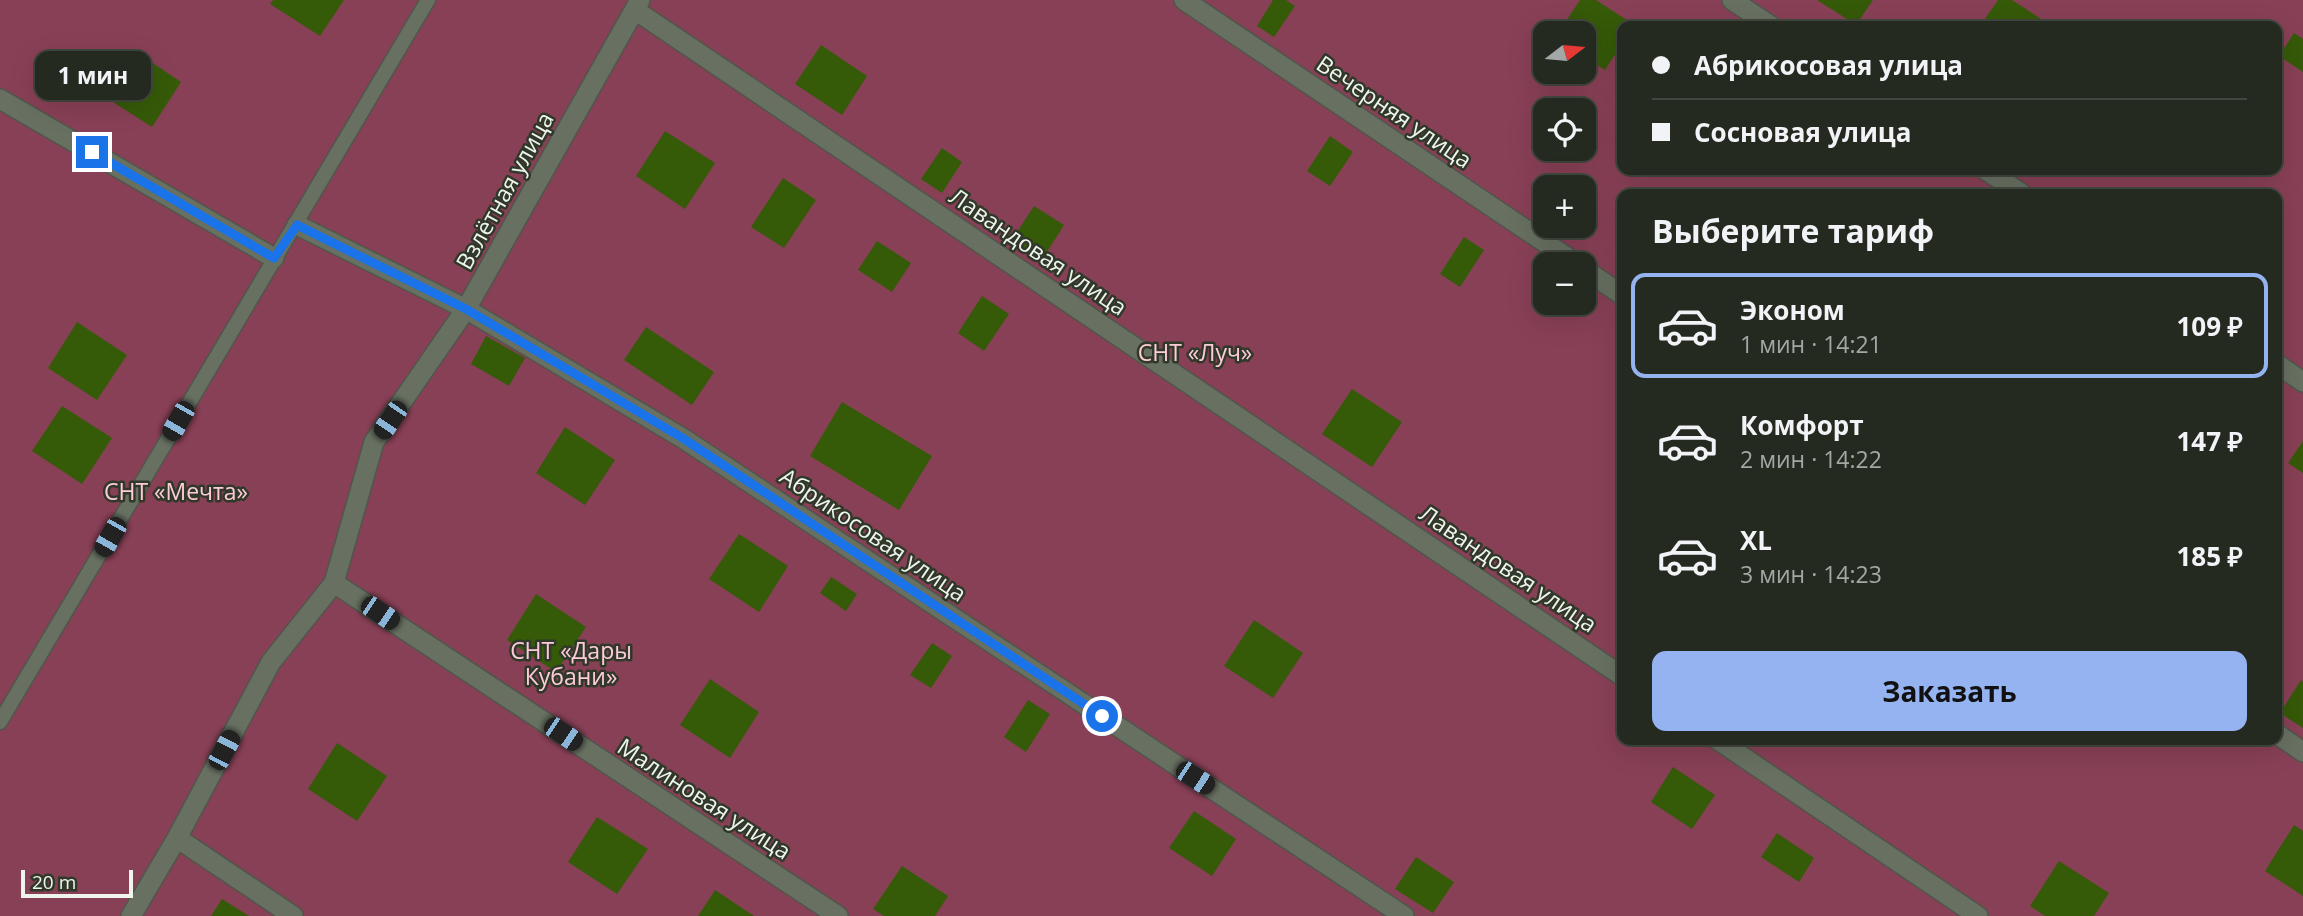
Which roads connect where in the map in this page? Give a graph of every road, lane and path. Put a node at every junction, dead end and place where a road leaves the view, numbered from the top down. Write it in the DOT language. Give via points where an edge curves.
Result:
graph roads {
  1 [pos="428,0"];
  2 [pos="1184,0"];
  3 [pos="1732,0"];
  4 [pos="638,5"];
  5 [pos="1764,21"];
  6 [pos="0,99"];
  7 [pos="1994,175"];
  8 [pos="2014,189"];
  9 [pos="297,225"];
  10 [pos="1559,252"];
  11 [pos="274,258"];
  12 [pos="1596,277"];
  13 [pos="1617,292"];
  14 [pos="466,309"];
  15 [pos="2282,367"];
  16 [pos="2303,382"];
  17 [pos="334,583"];
  18 [pos="1617,673"];
  19 [pos="0,722"];
  20 [pos="2282,737"];
  21 [pos="1725,745"];
  22 [pos="2303,752"];
  23 [pos="177,838"];
  24 [pos="131,916"];
  25 [pos="293,916"];
  26 [pos="838,916"];
  27 [pos="1404,916"];
  28 [pos="1978,916"];
  1 -- 9 [label="lane"];
  2 -- 10 [label="street, Вечерняя улица"];
  3 -- 5 [label="street"];
  4 -- 14 [label="street, Взлётная улица"];
  4 -- 18 [label="street, Лавандовая улица"];
  6 -- 11 [label="street"];
  7 -- 8 [label="street"];
  9 -- 11 [label="lane"];
  9 -- 14 [label="street, Абрикосовая улица"];
  11 -- 19 [label="lane"];
  12 -- 13 [label="street"];
  14 -- 17 [label="street, Взлётная улица" via="374,442"];
  14 -- 27 [label="street, Абрикосовая улица" via="684,439"];
  15 -- 16 [label="street"];
  17 -- 23 [label="street, Взлётная улица" via="271,662"];
  17 -- 26 [label="street, Малиновая улица"];
  20 -- 22 [label="street"];
  21 -- 28 [label="street"];
  23 -- 24 [label="street, Взлётная улица"];
  23 -- 25 [label="street"];
}
